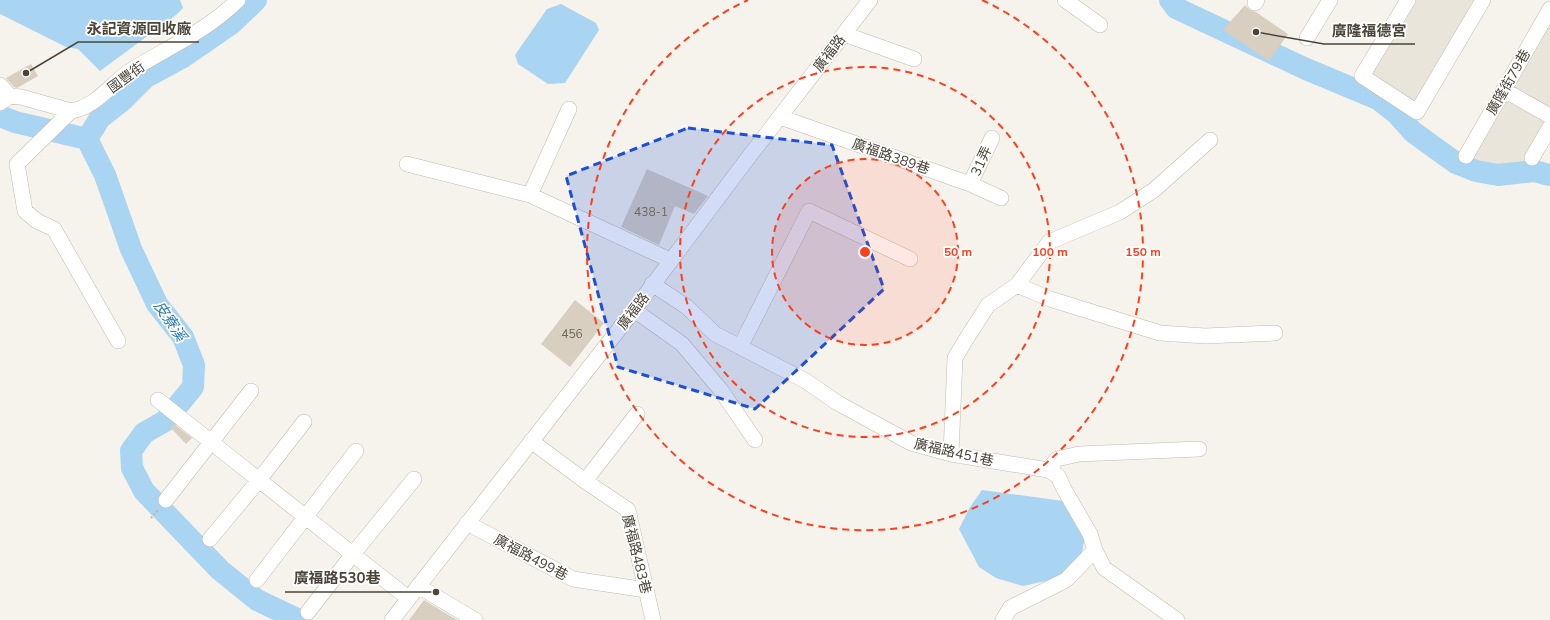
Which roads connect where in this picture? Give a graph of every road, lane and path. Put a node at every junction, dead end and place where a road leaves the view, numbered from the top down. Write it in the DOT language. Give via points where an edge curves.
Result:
graph roads {
  1 [pos="238,0"];
  2 [pos="870,0"];
  3 [pos="1065,0"];
  4 [pos="1330,0"];
  5 [pos="1408,0"];
  6 [pos="1483,0"];
  7 [pos="1550,9"];
  8 [pos="1100,25"];
  9 [pos="844,34"];
  10 [pos="1307,38"];
  11 [pos="914,59"];
  12 [pos="0,85"];
  13 [pos="1504,90"];
  14 [pos="5,100"];
  15 [pos="570,109"];
  16 [pos="69,112"];
  17 [pos="1550,116"];
  18 [pos="780,117"];
  19 [pos="1550,127"];
  20 [pos="992,138"];
  21 [pos="1210,140"];
  22 [pos="1466,156"];
  23 [pos="1532,158"];
  24 [pos="407,164"];
  25 [pos="970,184"];
  26 [pos="530,195"];
  27 [pos="1001,198"];
  28 [pos="910,259"];
  29 [pos="670,260"];
  30 [pos="652,284"];
  31 [pos="1017,285"];
  32 [pos="634,310"];
  33 [pos="1276,333"];
  34 [pos="118,341"];
  35 [pos="740,347"];
  36 [pos="251,391"];
  37 [pos="158,400"];
  38 [pos="637,414"];
  39 [pos="304,422"];
  40 [pos="755,440"];
  41 [pos="531,441"];
  42 [pos="211,442"];
  43 [pos="1199,449"];
  44 [pos="356,451"];
  45 [pos="951,454"];
  46 [pos="1048,470"];
  47 [pos="414,479"];
  48 [pos="259,480"];
  49 [pos="585,481"];
  50 [pos="166,500"];
  51 [pos="306,517"];
  52 [pos="467,523"];
  53 [pos="210,539"];
  54 [pos="1095,550"];
  55 [pos="353,554"];
  56 [pos="256,580"];
  57 [pos="418,586"];
  58 [pos="646,590"];
  59 [pos="408,598"];
  60 [pos="308,612"];
  61 [pos="392,620"];
  62 [pos="475,620"];
  63 [pos="653,620"];
  64 [pos="1003,620"];
  65 [pos="1177,620"];
  1 -- 16 [label="street, 國豐街" via="206,27 133,69 96,100"];
  2 -- 9 [label="street, 廣福路"];
  3 -- 8 [label="street"];
  4 -- 10 [label="street"];
  5 -- 6 [label="street" via="1362,76 1417,112"];
  7 -- 13 [label="street, 廣隆街79巷"];
  9 -- 11 [label="street"];
  9 -- 18 [label="street, 廣福路"];
  12 -- 14 [label="street"];
  13 -- 17 [label="street"];
  13 -- 22 [label="street, 廣隆街79巷"];
  14 -- 16 [label="street" via="21,97"];
  15 -- 26 [label="street"];
  16 -- 34 [label="street" via="17,164 25,211 37,221 54,228"];
  18 -- 25 [label="street, 廣福路389巷"];
  18 -- 29 [label="street, 廣福路"];
  19 -- 23 [label="street"];
  20 -- 25 [label="street, 31弄"];
  21 -- 31 [label="street" via="1154,190 1120,212 1049,242"];
  24 -- 26 [label="street"];
  25 -- 27 [label="street, 廣福路389巷"];
  26 -- 29 [label="street"];
  28 -- 35 [label="street" via="809,211"];
  29 -- 30 [label="street, 廣福路"];
  30 -- 32 [label="street, 廣福路"];
  30 -- 35 [label="street, 廣福路451巷" via="687,307 715,334"];
  31 -- 33 [label="street" via="1050,299 1160,333 1205,336"];
  31 -- 45 [label="street" via="988,305 955,358"];
  32 -- 40 [label="street" via="682,344 720,389"];
  32 -- 41 [label="street, 廣福路"];
  35 -- 45 [label="street, 廣福路451巷" via="806,381 836,402 911,443"];
  36 -- 42 [label="street"];
  37 -- 42 [label="street"];
  38 -- 49 [label="street"];
  39 -- 48 [label="street"];
  41 -- 49 [label="street, 廣福路483巷"];
  41 -- 52 [label="street, 廣福路"];
  42 -- 48 [label="street"];
  42 -- 50 [label="street"];
  43 -- 46 [label="street" via="1079,454 1057,459"];
  44 -- 51 [label="street"];
  45 -- 46 [label="street, 廣福路451巷"];
  46 -- 54 [label="street" via="1058,476 1090,534"];
  47 -- 55 [label="street"];
  48 -- 51 [label="street"];
  48 -- 53 [label="street"];
  49 -- 58 [label="street, 廣福路483巷" via="628,510"];
  51 -- 55 [label="street"];
  51 -- 56 [label="street"];
  52 -- 57 [label="street, 廣福路"];
  52 -- 58 [label="street, 廣福路499巷" via="573,579"];
  54 -- 64 [label="street" via="1066,580 1010,608"];
  54 -- 65 [label="street" via="1104,568"];
  55 -- 59 [label="street"];
  55 -- 60 [label="street"];
  57 -- 59 [label="street, 廣福路"];
  57 -- 62 [label="street"];
  58 -- 63 [label="street, 廣福路483巷"];
  59 -- 61 [label="street, 廣福路"];
}
